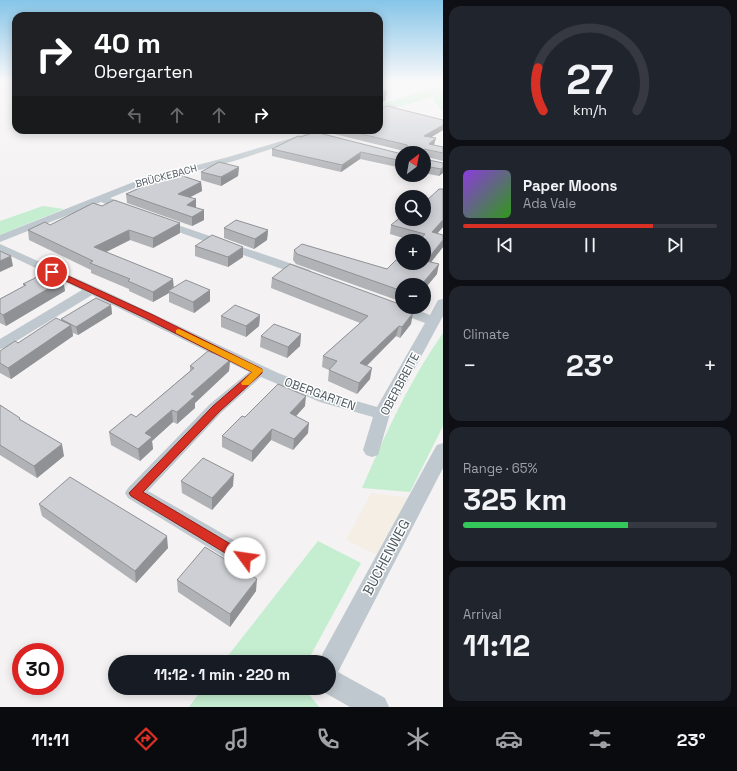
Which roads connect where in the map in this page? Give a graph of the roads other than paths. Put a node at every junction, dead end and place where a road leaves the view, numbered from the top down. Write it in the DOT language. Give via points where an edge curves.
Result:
graph roads {
  1 [pos="314,134"];
  2 [pos="351,144"];
  3 [pos="102,199"];
  4 [pos="0,239"];
  5 [pos="0,247"];
  6 [pos="317,277"];
  7 [pos="91,290"];
  8 [pos="376,299"];
  9 [pos="443,303"];
  10 [pos="434,321"];
  11 [pos="0,345"];
  12 [pos="259,371"];
  13 [pos="382,414"];
  14 [pos="372,450"];
  15 [pos="443,450"];
  16 [pos="245,558"];
  17 [pos="334,655"];
  18 [pos="336,685"];
  19 [pos="376,707"];
  1 -- 2 [label="main road"];
  1 -- 3 [label="street, BRÜCKEBACH" via="139,183"];
  3 -- 4 [label="street, BRÜCKEBACH"];
  3 -- 6 [label="street"];
  5 -- 7 [label="street, OBERGARTEN"];
  7 -- 11 [label="street"];
  7 -- 12 [label="street, OBERGARTEN"];
  8 -- 10 [label="street"];
  9 -- 10 [label="street, OBERBREITE"];
  10 -- 13 [label="street, OBERBREITE"];
  12 -- 13 [label="street, OBERGARTEN" via="348,406"];
  12 -- 16 [label="street" via="216,408 135,493"];
  13 -- 14 [label="street, OBERBREITE"];
  15 -- 17 [label="street, BUCHENWEG"];
  18 -- 19 [label="street"];
}
